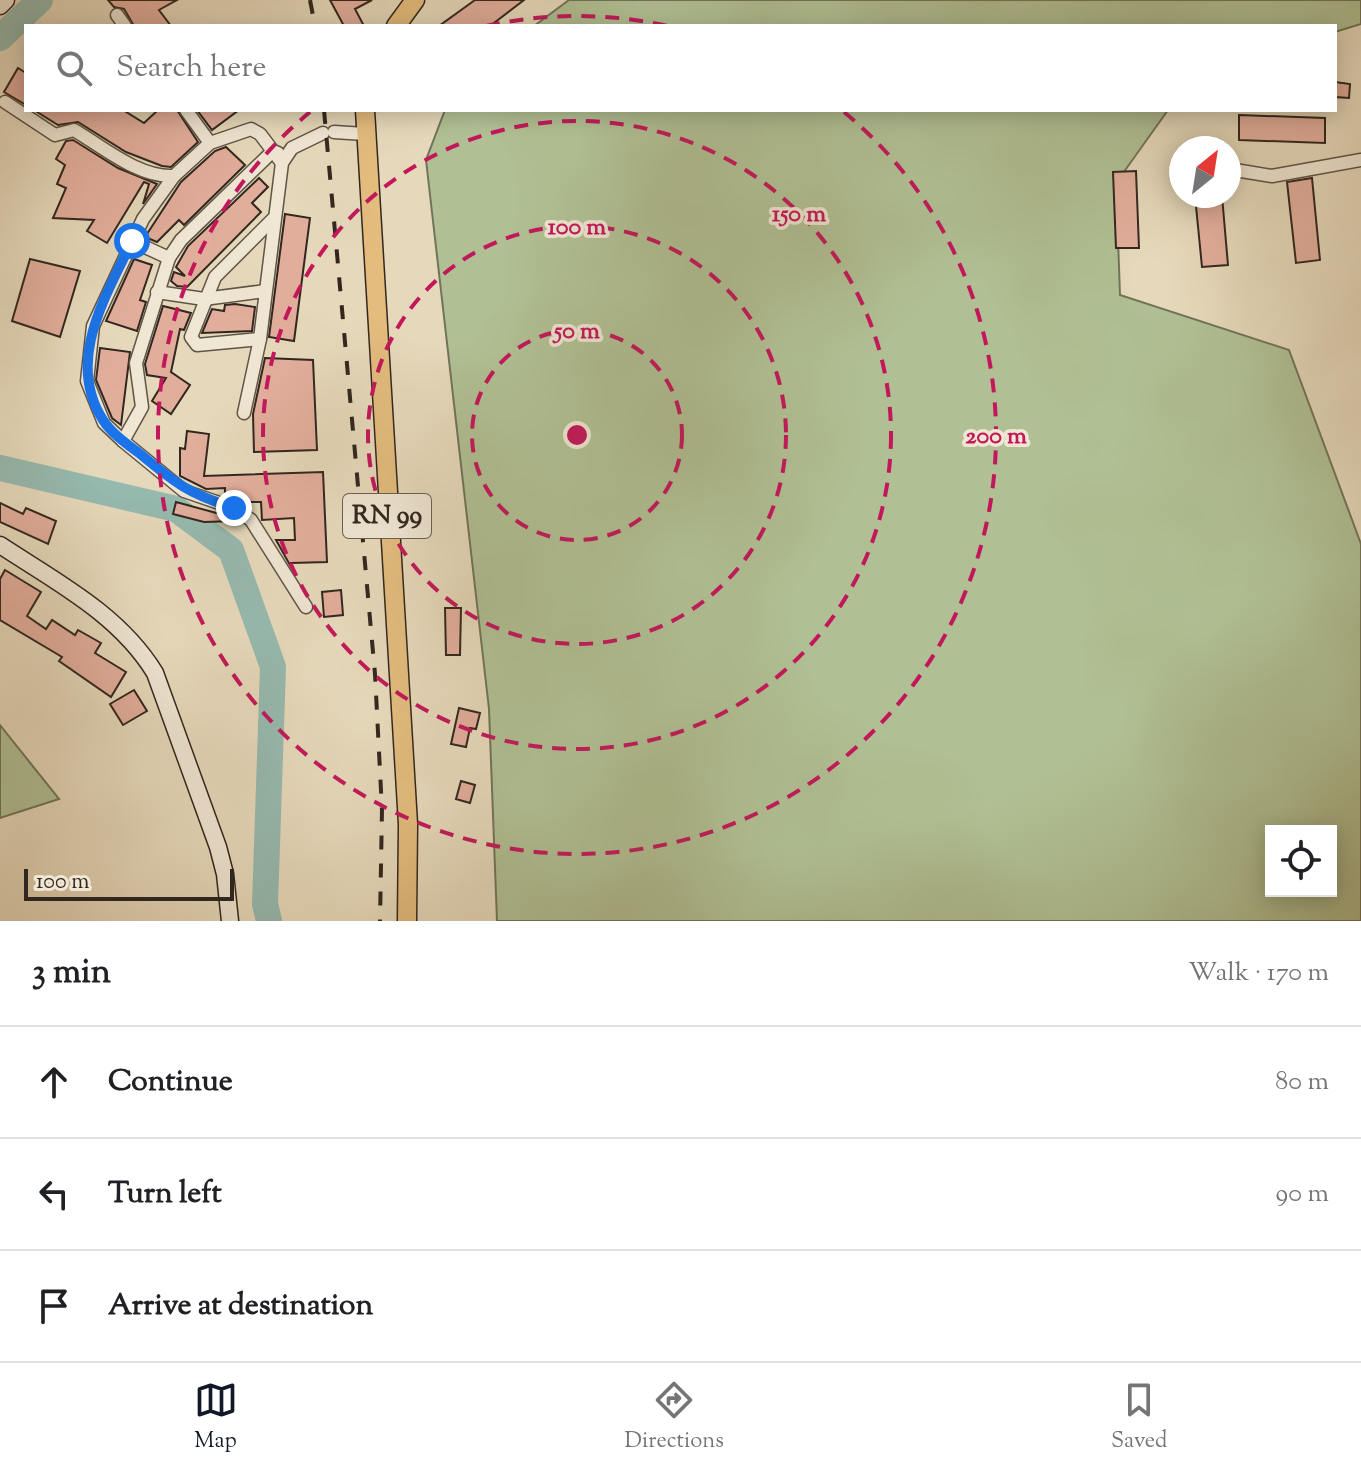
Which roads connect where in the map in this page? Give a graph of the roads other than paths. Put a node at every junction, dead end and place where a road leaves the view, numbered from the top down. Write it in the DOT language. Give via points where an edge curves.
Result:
graph roads {
  1 [pos="6,0"];
  2 [pos="415,0"];
  3 [pos="0,6"];
  4 [pos="397,24"];
  5 [pos="5,102"];
  6 [pos="187,112"];
  7 [pos="365,112"];
  8 [pos="365,134"];
  9 [pos="210,143"];
  10 [pos="280,156"];
  11 [pos="1361,160"];
  12 [pos="1241,171"];
  13 [pos="174,176"];
  14 [pos="274,219"];
  15 [pos="132,241"];
  16 [pos="169,258"];
  17 [pos="265,291"];
  18 [pos="157,292"];
  19 [pos="204,299"];
  20 [pos="260,339"];
  21 [pos="244,413"];
  22 [pos="123,441"];
  23 [pos="0,545"];
  24 [pos="306,607"];
  25 [pos="230,921"];
  26 [pos="407,921"];
  1 -- 3 [label="main road"];
  2 -- 4 [label="main road"];
  5 -- 13 [label="street" via="55,135 74,130 147,171"];
  6 -- 9 [label="street"];
  7 -- 8 [label="main road, RN 99"];
  8 -- 10 [label="street" via="328,132 309,137"];
  8 -- 26 [label="main road, RN 99" via="408,824"];
  9 -- 10 [label="street" via="251,129"];
  9 -- 13 [label="street"];
  10 -- 14 [label="street"];
  10 -- 16 [label="street" via="181,240"];
  11 -- 12 [label="street" via="1272,176"];
  13 -- 15 [label="street"];
  14 -- 17 [label="street"];
  14 -- 19 [label="street" via="215,277"];
  15 -- 16 [label="street"];
  15 -- 22 [label="street" via="93,326 87,381 104,423"];
  16 -- 18 [label="street"];
  17 -- 19 [label="street"];
  17 -- 20 [label="street"];
  18 -- 19 [label="street"];
  18 -- 22 [label="street" via="136,363 142,407"];
  19 -- 20 [label="street" via="191,337 194,343"];
  20 -- 21 [label="street"];
  22 -- 24 [label="street" via="184,491 242,512"];
  23 -- 25 [label="main road" via="84,599 139,647 155,673 218,847"];
}
